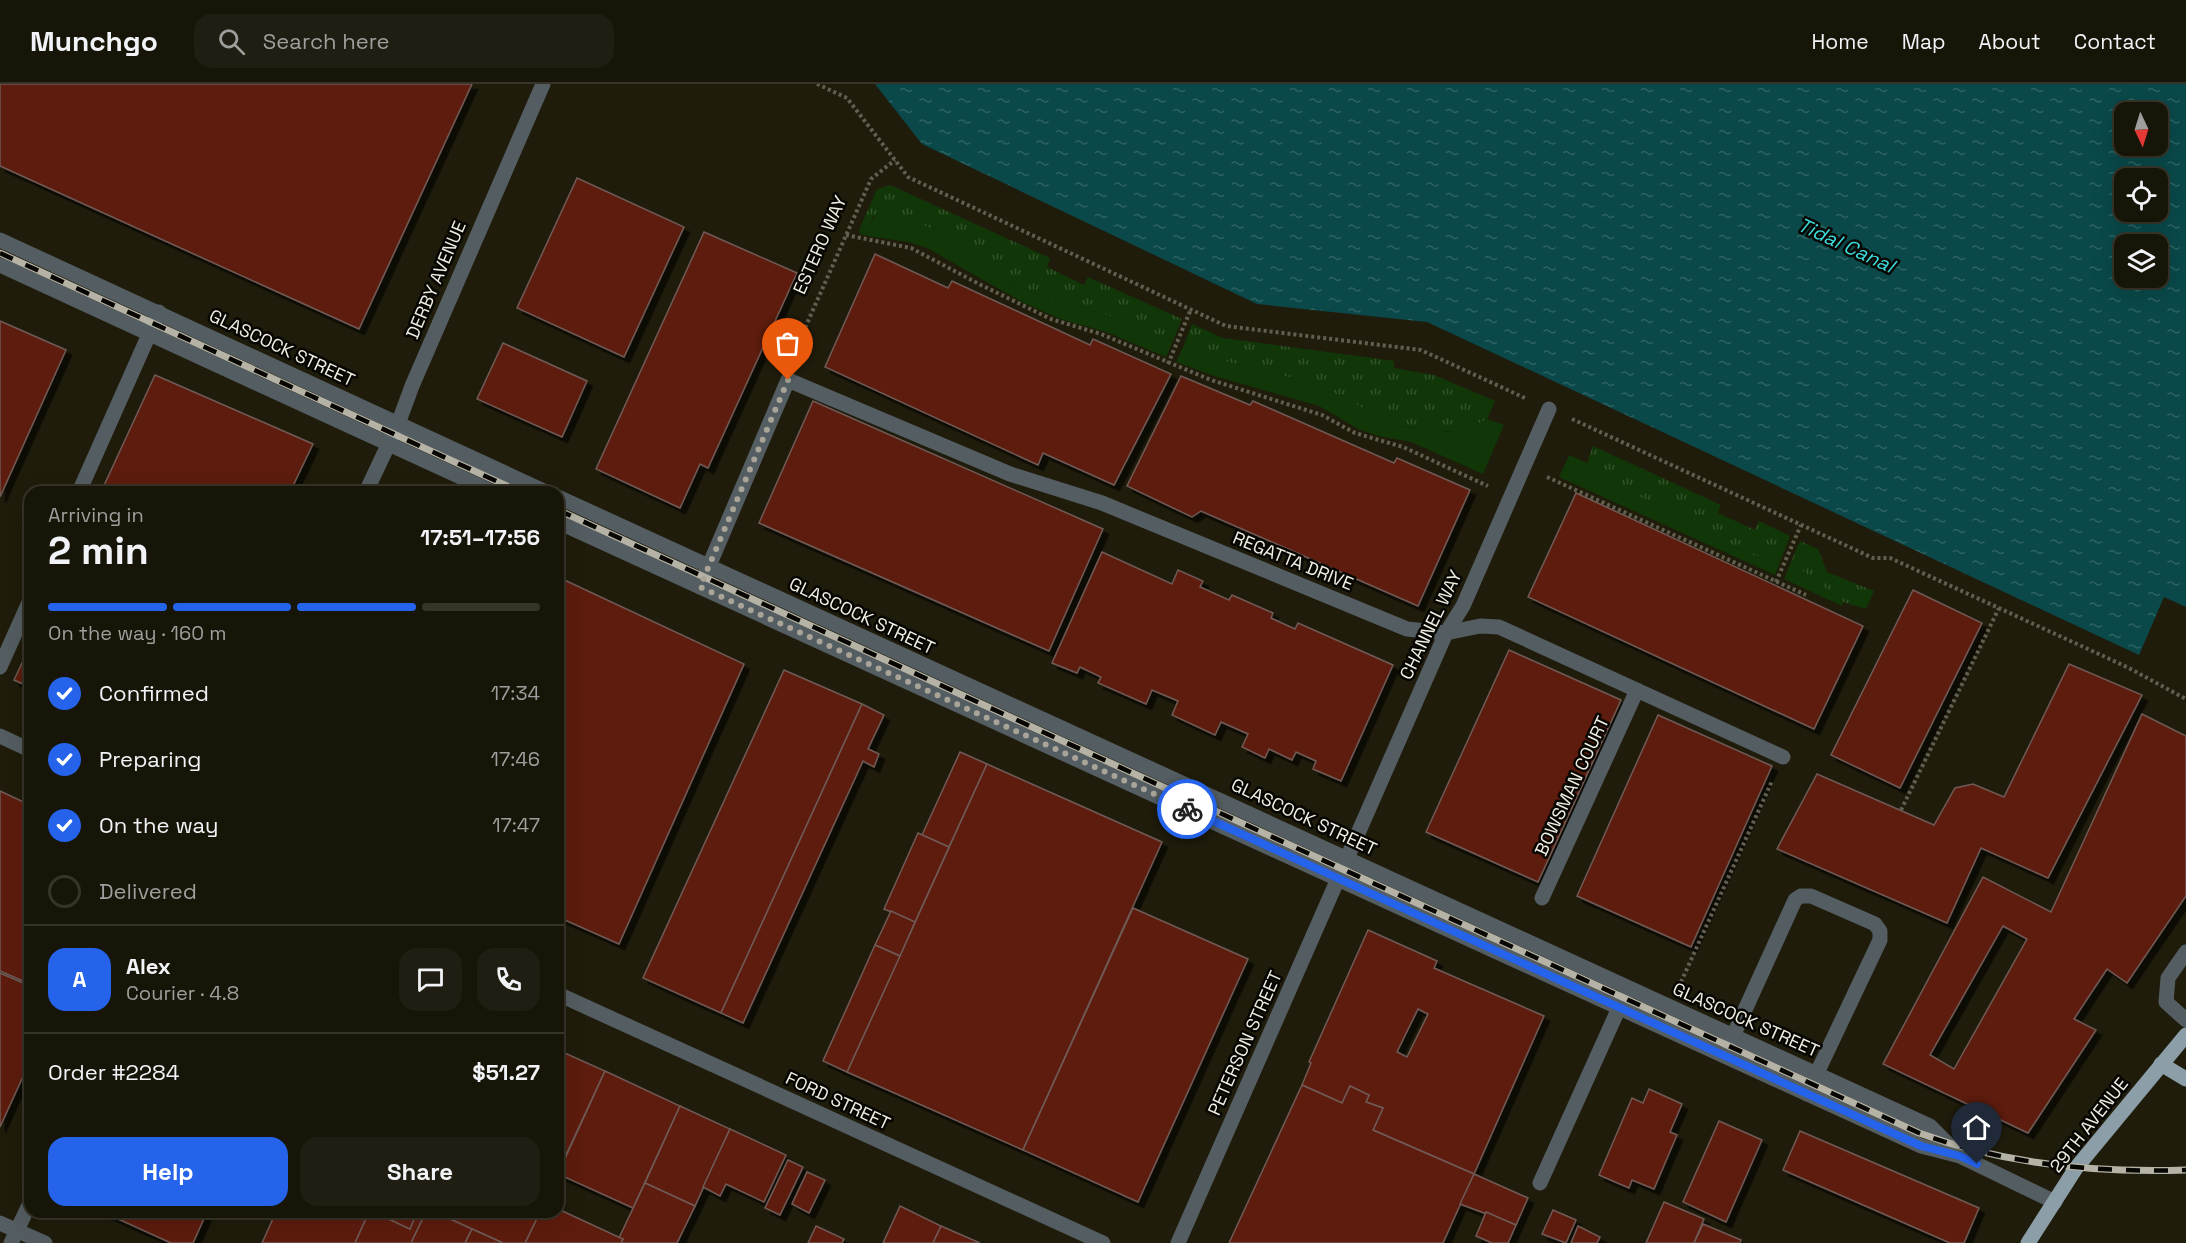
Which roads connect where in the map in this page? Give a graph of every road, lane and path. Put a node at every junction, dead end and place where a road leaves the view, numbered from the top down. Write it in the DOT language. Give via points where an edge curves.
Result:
graph roads {
  1 [pos="543,84"];
  2 [pos="817,84"];
  3 [pos="895,160"];
  4 [pos="846,235"];
  5 [pos="0,240"];
  6 [pos="0,265"];
  7 [pos="1191,309"];
  8 [pos="159,312"];
  9 [pos="150,333"];
  10 [pos="1168,364"];
  11 [pos="788,380"];
  12 [pos="1550,409"];
  13 [pos="398,424"];
  14 [pos="389,444"];
  15 [pos="1524,466"];
  16 [pos="82,486"];
  17 [pos="369,486"];
  18 [pos="480,486"];
  19 [pos="533,486"];
  20 [pos="1511,496"];
  21 [pos="564,501"];
  22 [pos="1801,524"];
  23 [pos="564,525"];
  24 [pos="708,567"];
  25 [pos="1776,582"];
  26 [pos="700,587"];
  27 [pos="1806,594"];
  28 [pos="1999,608"];
  29 [pos="24,613"];
  30 [pos="1446,633"];
  31 [pos="0,667"];
  32 [pos="1637,690"];
  33 [pos="2186,699"];
  34 [pos="0,736"];
  35 [pos="24,747"];
  36 [pos="1783,757"];
  37 [pos="1901,810"];
  38 [pos="1347,858"];
  39 [pos="1338,878"];
  40 [pos="1542,898"];
  41 [pos="2186,952"];
  42 [pos="1628,988"];
  43 [pos="564,997"];
  44 [pos="1669,1007"];
  45 [pos="1619,1008"];
  46 [pos="2186,1020"];
  47 [pos="2186,1035"];
  48 [pos="1734,1036"];
  49 [pos="1724,1056"];
  50 [pos="2161,1064"];
  51 [pos="1816,1073"];
  52 [pos="2186,1079"];
  53 [pos="1807,1094"];
  54 [pos="1960,1156"];
  55 [pos="1540,1183"];
  56 [pos="2055,1202"];
  57 [pos="24,1216"];
  58 [pos="0,1223"];
  59 [pos="14,1237"];
  60 [pos="45,1243"];
  61 [pos="1102,1243"];
  62 [pos="1178,1243"];
  63 [pos="2028,1243"];
  1 -- 13 [label="street, DERBY AVENUE"];
  2 -- 3 [label="path" via="847,98"];
  3 -- 4 [label="path, ESTERO WAY" via="871,179"];
  3 -- 7 [label="path" via="908,177"];
  4 -- 10 [label="path" via="910,248 1051,319 1101,334"];
  4 -- 11 [label="path, ESTERO WAY" via="793,354"];
  5 -- 8 [label="street, GLASCOCK STREET"];
  6 -- 9 [label="street"];
  7 -- 10 [label="path"];
  7 -- 12 [label="path" via="1226,326 1421,350"];
  8 -- 9 [label="street"];
  8 -- 13 [label="street, GLASCOCK STREET"];
  9 -- 14 [label="street"];
  9 -- 16 [label="street"];
  10 -- 20 [label="path" via="1322,415 1355,433 1403,447"];
  11 -- 24 [label="street"];
  11 -- 30 [label="street, REGATTA DRIVE" via="1010,474 1102,503 1407,629"];
  12 -- 15 [label="street, CHANNEL WAY"];
  12 -- 22 [label="path"];
  13 -- 14 [label="street, DERBY AVENUE"];
  13 -- 19 [label="street, GLASCOCK STREET"];
  14 -- 17 [label="street, DERBY AVENUE"];
  14 -- 18 [label="street"];
  15 -- 20 [label="street, CHANNEL WAY"];
  15 -- 25 [label="path"];
  20 -- 30 [label="street, CHANNEL WAY" via="1463,606"];
  21 -- 24 [label="street, GLASCOCK STREET"];
  22 -- 25 [label="path"];
  22 -- 28 [label="path" via="1873,558 1890,558"];
  23 -- 26 [label="street, GLASCOCK STREET"];
  24 -- 26 [label="street"];
  24 -- 38 [label="street, GLASCOCK STREET"];
  25 -- 27 [label="path"];
  26 -- 39 [label="street, GLASCOCK STREET"];
  28 -- 33 [label="path"];
  28 -- 37 [label="path"];
  29 -- 31 [label="street"];
  30 -- 32 [label="street, REGATTA DRIVE" via="1480,626 1499,627"];
  30 -- 38 [label="street, CHANNEL WAY"];
  32 -- 36 [label="street, REGATTA DRIVE"];
  32 -- 40 [label="street, BOWSMAN COURT"];
  34 -- 35 [label="street"];
  36 -- 44 [label="path"];
  38 -- 39 [label="street, PETERSON STREET"];
  38 -- 42 [label="street, GLASCOCK STREET"];
  39 -- 45 [label="street, GLASCOCK STREET"];
  39 -- 62 [label="street, PETERSON STREET"];
  41 -- 46 [label="street" via="2168,978 2166,1002"];
  42 -- 44 [label="street, GLASCOCK STREET"];
  42 -- 45 [label="street"];
  43 -- 61 [label="street, FORD STREET"];
  44 -- 48 [label="street, GLASCOCK STREET"];
  45 -- 49 [label="street, GLASCOCK STREET"];
  45 -- 55 [label="street"];
  47 -- 50 [label="main road, 29TH AVENUE"];
  48 -- 49 [label="street"];
  48 -- 51 [label="street, GLASCOCK STREET"];
  48 -- 51 [label="street" via="1795,900 1811,896 1857,915 1875,924 1880,940"];
  49 -- 53 [label="street, GLASCOCK STREET"];
  50 -- 52 [label="main road"];
  50 -- 56 [label="main road, 29TH AVENUE" via="2076,1168"];
  51 -- 53 [label="street"];
  51 -- 54 [label="street, GLASCOCK STREET" via="1930,1126"];
  53 -- 54 [label="street, GLASCOCK STREET" via="1921,1146"];
  54 -- 56 [label="street, GLASCOCK STREET"];
  56 -- 63 [label="main road, 29TH AVENUE"];
  57 -- 59 [label="street"];
  58 -- 59 [label="street"];
  59 -- 60 [label="street"];
}
